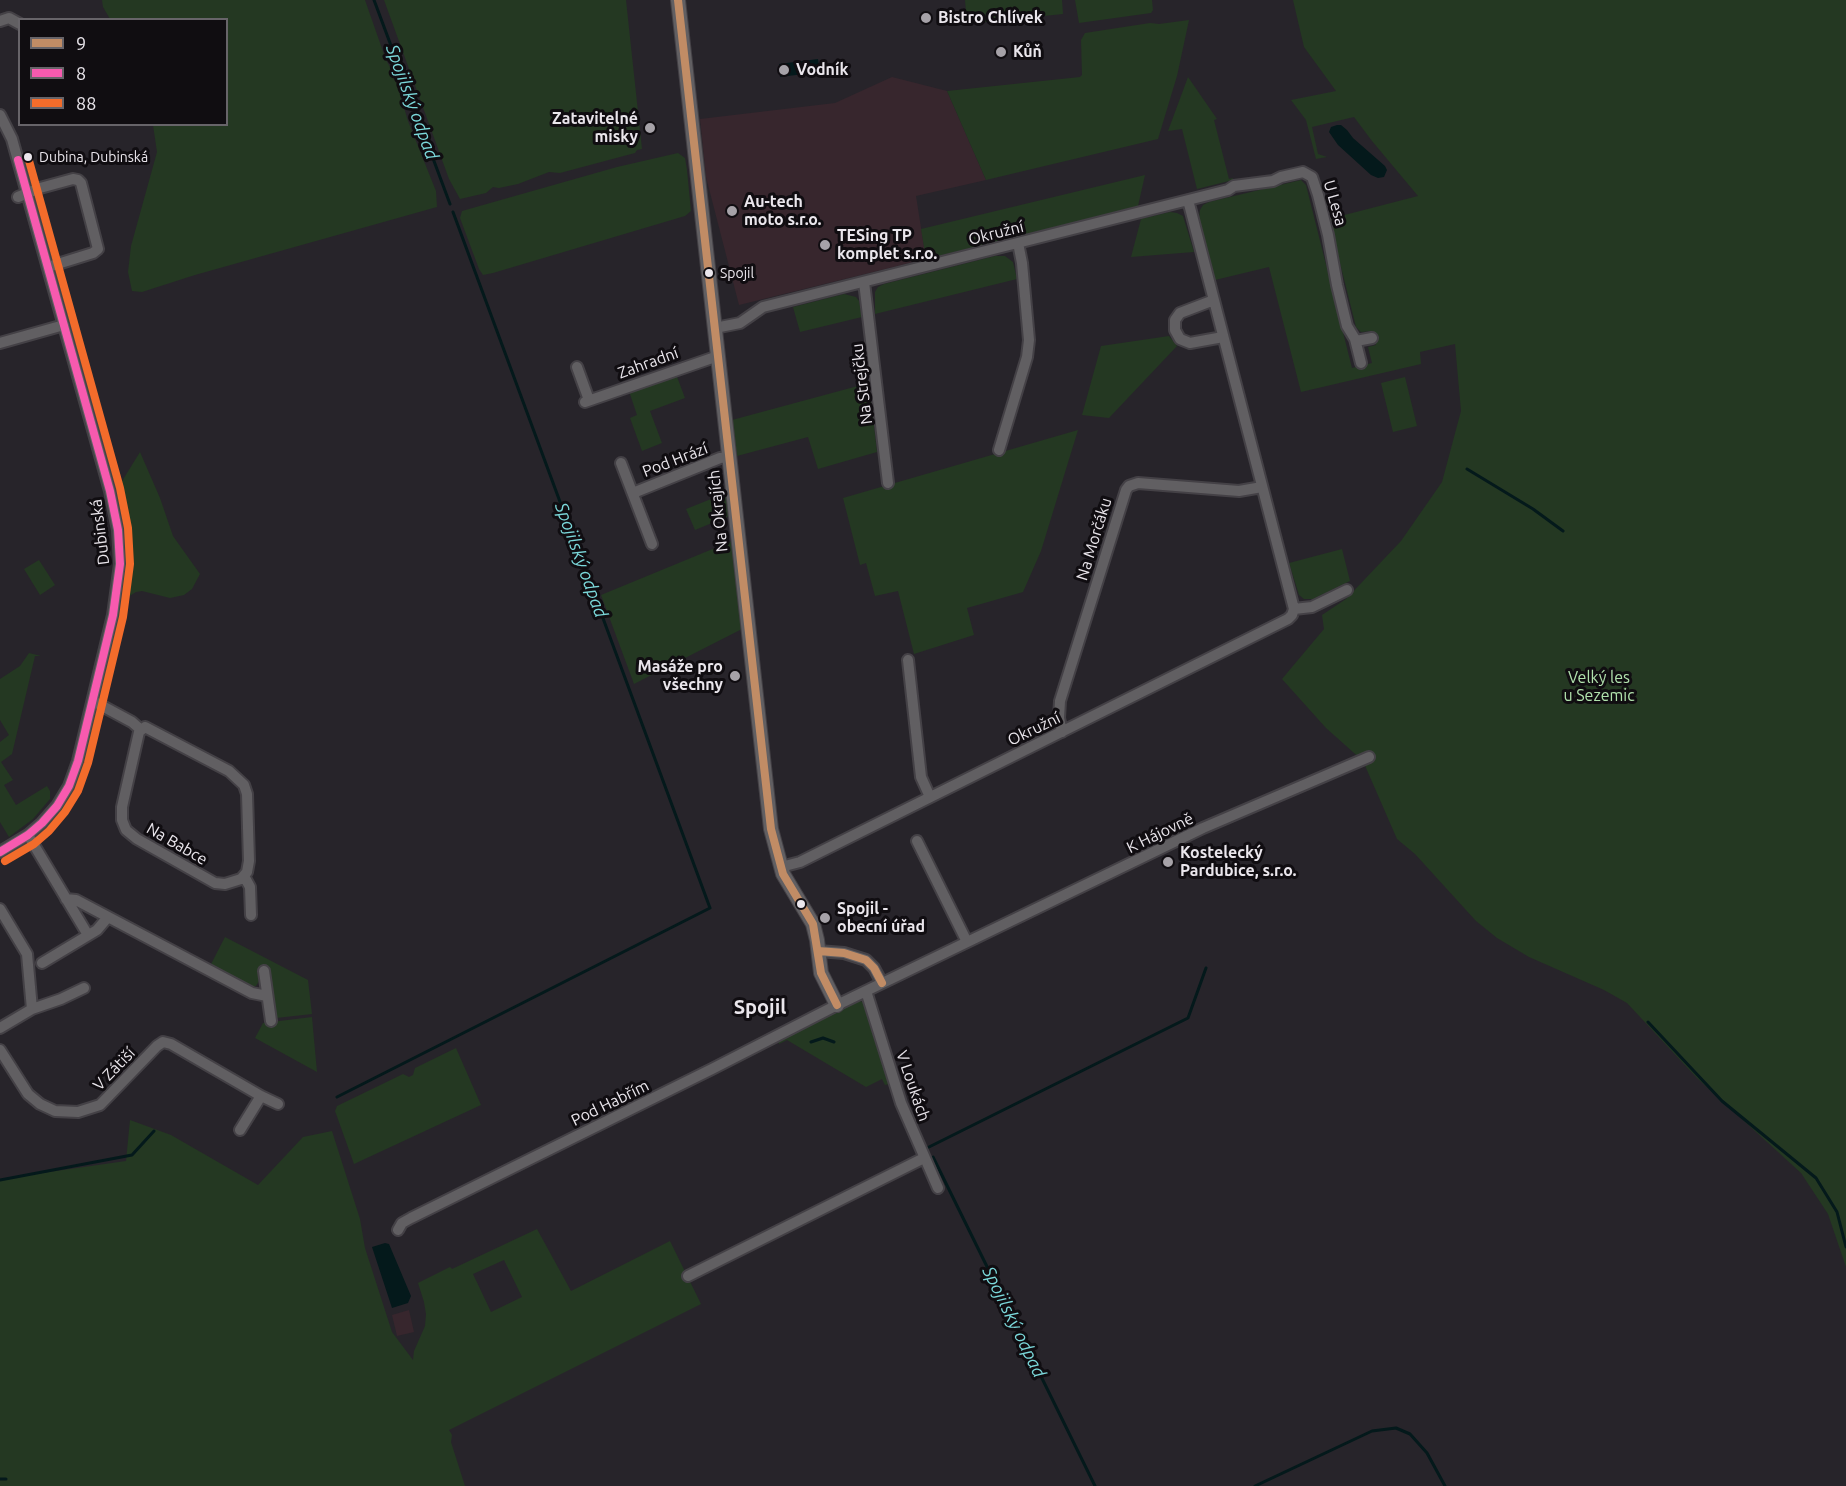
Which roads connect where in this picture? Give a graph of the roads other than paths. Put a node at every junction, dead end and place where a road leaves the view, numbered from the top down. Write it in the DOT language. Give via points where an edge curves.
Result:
graph roads {
  1 [pos="678,0"];
  2 [pos="0,21"];
  3 [pos="18,23"];
  4 [pos="0,115"];
  5 [pos="23,195"];
  6 [pos="1188,200"];
  7 [pos="1018,243"];
  8 [pos="48,267"];
  9 [pos="864,282"];
  10 [pos="1214,300"];
  11 [pos="64,325"];
  12 [pos="715,328"];
  13 [pos="1223,337"];
  14 [pos="1372,338"];
  15 [pos="1356,341"];
  16 [pos="0,343"];
  17 [pos="718,356"];
  18 [pos="1361,363"];
  19 [pos="577,367"];
  20 [pos="999,450"];
  21 [pos="729,457"];
  22 [pos="621,463"];
  23 [pos="888,483"];
  24 [pos="1262,488"];
  25 [pos="633,493"];
  26 [pos="652,544"];
  27 [pos="1347,590"];
  28 [pos="1294,609"];
  29 [pos="908,660"];
  30 [pos="93,701"];
  31 [pos="140,729"];
  32 [pos="1062,732"];
  33 [pos="1369,757"];
  34 [pos="930,797"];
  35 [pos="28,835"];
  36 [pos="917,841"];
  37 [pos="0,852"];
  38 [pos="781,867"];
  39 [pos="244,876"];
  40 [pos="66,899"];
  41 [pos="0,909"];
  42 [pos="251,915"];
  43 [pos="108,917"];
  44 [pos="88,935"];
  45 [pos="967,942"];
  46 [pos="818,951"];
  47 [pos="42,963"];
  48 [pos="264,970"];
  49 [pos="882,983"];
  50 [pos="84,988"];
  51 [pos="866,991"];
  52 [pos="267,996"];
  53 [pos="837,1005"];
  54 [pos="32,1009"];
  55 [pos="271,1021"];
  56 [pos="0,1028"];
  57 [pos="0,1050"];
  58 [pos="261,1096"];
  59 [pos="278,1104"];
  60 [pos="240,1130"];
  61 [pos="924,1158"];
  62 [pos="938,1188"];
  63 [pos="398,1230"];
  64 [pos="688,1276"];
  1 -- 12 [label="street, Na Okrajích"];
  2 -- 3 [label="street" via="9,18"];
  4 -- 5 [label="street, Dubinská" via="8,129"];
  5 -- 8 [label="street, Dubinská"];
  5 -- 8 [label="street" via="73,179 81,185 97,251"];
  6 -- 7 [label="street, Okružní"];
  6 -- 10 [label="street"];
  6 -- 15 [label="street, U Lesa" via="1234,186 1273,181 1300,172 1309,174 1318,195 1347,326"];
  7 -- 9 [label="street, Okružní"];
  7 -- 20 [label="street" via="1029,340"];
  8 -- 11 [label="street, Dubinská"];
  9 -- 12 [label="street, Okružní" via="763,307 740,323"];
  9 -- 23 [label="street, Na Strejčku"];
  10 -- 13 [label="street"];
  10 -- 13 [label="street" via="1182,311 1174,330 1187,342"];
  11 -- 16 [label="street"];
  11 -- 30 [label="street, Dubinská" via="113,503 120,553 115,604"];
  12 -- 17 [label="street, Na Okrajích"];
  13 -- 24 [label="street"];
  14 -- 15 [label="street"];
  15 -- 18 [label="street, U Lesa"];
  17 -- 19 [label="street, Zahradní" via="587,401"];
  17 -- 21 [label="street, Na Okrajích"];
  21 -- 25 [label="street, Pod Hrází"];
  21 -- 38 [label="street, Na Okrajích" via="770,818"];
  22 -- 25 [label="street, Pod Hrází"];
  24 -- 28 [label="street"];
  24 -- 32 [label="street, Na Morčáku" via="1239,491 1138,483 1126,490 1060,701"];
  25 -- 26 [label="street, Pod Hrází"];
  27 -- 28 [label="street, Okružní" via="1312,607"];
  28 -- 32 [label="street, Okružní" via="1288,619"];
  29 -- 34 [label="street" via="921,777"];
  30 -- 31 [label="street"];
  30 -- 35 [label="street, Dubinská" via="69,786 50,814"];
  31 -- 39 [label="street" via="153,730 229,771 244,785 248,794 249,861"];
  31 -- 39 [label="street, Na Babce" via="122,807 126,830 215,883 225,884"];
  32 -- 34 [label="street, Okružní"];
  33 -- 45 [label="street, K Hájovně" via="1203,828"];
  34 -- 38 [label="street, Okružní" via="800,862"];
  35 -- 37 [label="street, Dubinská"];
  35 -- 40 [label="street"];
  36 -- 45 [label="street"];
  38 -- 46 [label="street, Na Okrajích" via="813,923"];
  39 -- 42 [label="street" via="250,887"];
  40 -- 43 [label="street"];
  40 -- 44 [label="street"];
  41 -- 54 [label="street" via="27,954"];
  43 -- 44 [label="street"];
  43 -- 52 [label="street" via="252,993"];
  44 -- 47 [label="street"];
  45 -- 49 [label="street, K Hájovně"];
  46 -- 49 [label="street" via="866,960"];
  46 -- 53 [label="street, Na Okrajích" via="821,973"];
  48 -- 52 [label="street"];
  49 -- 51 [label="street, K Hájovně"];
  50 -- 54 [label="street"];
  51 -- 53 [label="street, K Hájovně"];
  51 -- 61 [label="street, V Loukách" via="901,1103"];
  52 -- 55 [label="street"];
  53 -- 63 [label="street, Pod Habřím" via="411,1218"];
  54 -- 56 [label="street"];
  57 -- 58 [label="street, V Zátiší" via="34,1100 63,1113 100,1105 163,1042"];
  58 -- 59 [label="street, V Zátiší"];
  58 -- 60 [label="street"];
  61 -- 62 [label="street, V Loukách"];
  61 -- 64 [label="street"];
}
